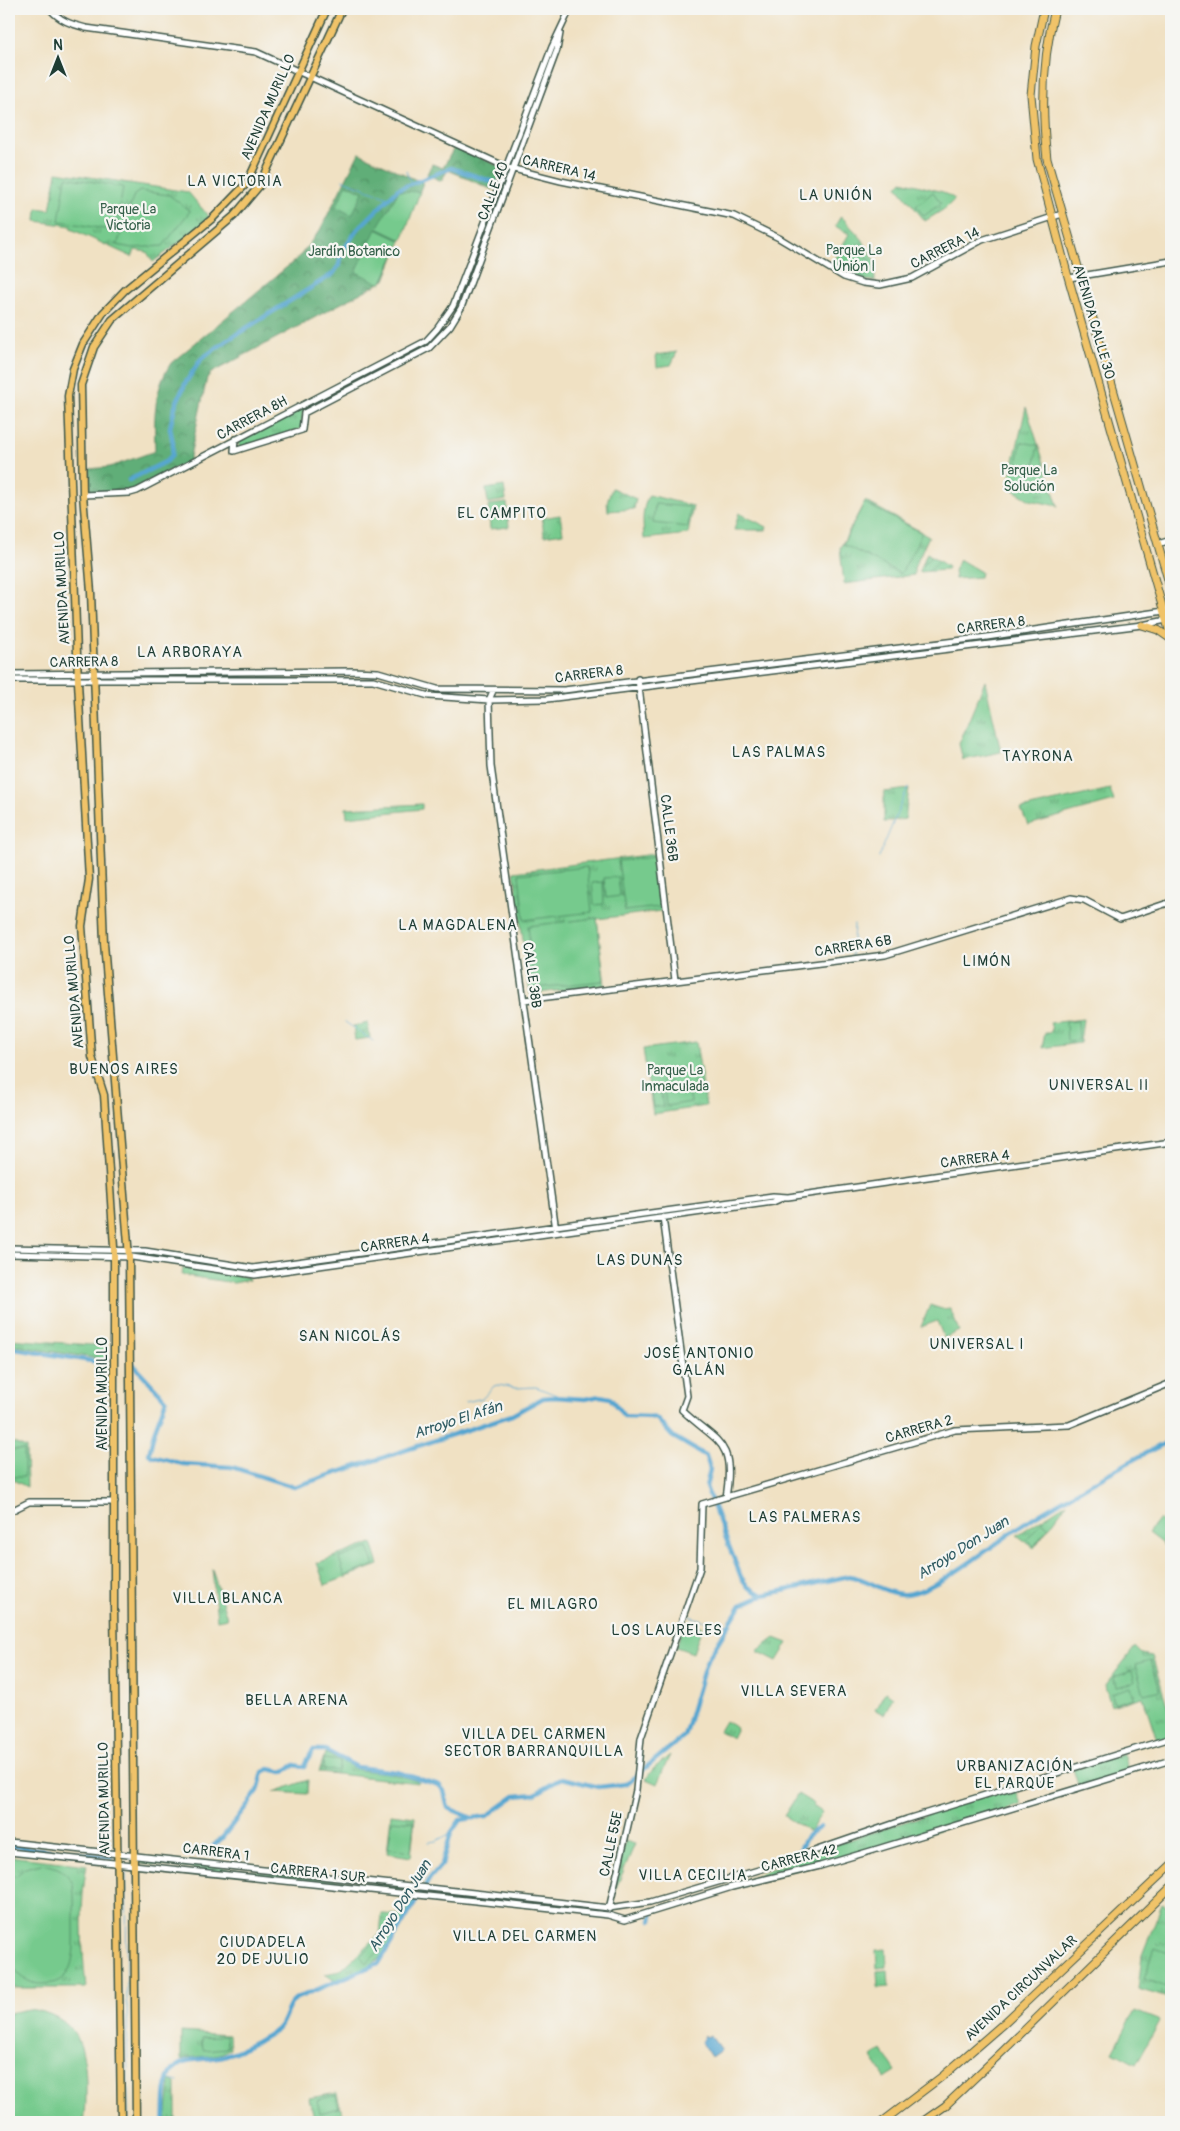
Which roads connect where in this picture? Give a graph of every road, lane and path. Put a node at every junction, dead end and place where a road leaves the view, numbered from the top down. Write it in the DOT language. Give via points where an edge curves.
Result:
graph roads {
  1 [pos="50,9"];
  2 [pos="327,9"];
  3 [pos="342,9"];
  4 [pos="570,9"];
  5 [pos="1042,9"];
  6 [pos="1055,9"];
  7 [pos="560,33"];
  8 [pos="297,70"];
  9 [pos="312,77"];
  10 [pos="506,167"];
  11 [pos="513,169"];
  12 [pos="1062,214"];
  13 [pos="1052,217"];
  14 [pos="1171,261"];
  15 [pos="1080,276"];
  16 [pos="1069,278"];
  17 [pos="426,341"];
  18 [pos="429,348"];
  19 [pos="235,439"];
  20 [pos="83,495"];
  21 [pos="1171,540"];
  22 [pos="1158,544"];
  23 [pos="1171,590"];
  24 [pos="1168,611"];
  25 [pos="1169,620"];
  26 [pos="1142,625"];
  27 [pos="1171,638"];
  28 [pos="9,674"];
  29 [pos="94,676"];
  30 [pos="78,677"];
  31 [pos="638,679"];
  32 [pos="9,680"];
  33 [pos="640,688"];
  34 [pos="493,691"];
  35 [pos="489,700"];
  36 [pos="1171,902"];
  37 [pos="675,980"];
  38 [pos="524,1000"];
  39 [pos="1171,1142"];
  40 [pos="782,1197"];
  41 [pos="663,1217"];
  42 [pos="556,1229"];
  43 [pos="9,1248"];
  44 [pos="114,1253"];
  45 [pos="129,1253"];
  46 [pos="9,1254"];
  47 [pos="1171,1383"];
  48 [pos="726,1497"];
  49 [pos="115,1502"];
  50 [pos="702,1504"];
  51 [pos="9,1512"];
  52 [pos="1171,1740"];
  53 [pos="1171,1750"];
  54 [pos="1171,1760"];
  55 [pos="9,1842"];
  56 [pos="9,1852"];
  57 [pos="117,1853"];
  58 [pos="133,1854"];
  59 [pos="117,1864"];
  60 [pos="133,1865"];
  61 [pos="1171,1865"];
  62 [pos="1171,1887"];
  63 [pos="429,1888"];
  64 [pos="426,1896"];
  65 [pos="609,1908"];
  66 [pos="608,1915"];
  67 [pos="925,2121"];
  68 [pos="121,2122"];
  69 [pos="136,2122"];
  70 [pos="882,2122"];
  1 -- 8 [label="street, CARRERA 14" via="56,17 86,28 256,52"];
  2 -- 8 [label="main road, AVENIDA MURILLO"];
  3 -- 9 [label="main road, AVENIDA MURILLO"];
  4 -- 7 [label="street, CALLE 40"];
  5 -- 13 [label="highway, AVENIDA CALLE 30" via="1031,112 1037,159"];
  6 -- 12 [label="highway, AVENIDA CALLE 30" via="1046,52 1042,104 1047,159"];
  7 -- 10 [label="street, CALLE 40"];
  7 -- 11 [label="street, CALLE 40" via="557,50"];
  8 -- 9 [label="street, CARRERA 14"];
  8 -- 30 [label="main road, AVENIDA MURILLO" via="281,113 247,183 213,218 124,290 88,334 73,369 68,396"];
  9 -- 10 [label="street, CARRERA 14"];
  9 -- 20 [label="main road, AVENIDA MURILLO" via="272,163 251,198 122,311 94,347 81,384"];
  10 -- 11 [label="street, CARRERA 14"];
  10 -- 17 [label="street, CALLE 40" via="453,306"];
  11 -- 13 [label="street, CARRERA 14" via="560,182 734,216 779,238 844,277 880,285 921,275 982,240"];
  11 -- 18 [label="street, CALLE 40" via="461,308 450,326"];
  12 -- 13 [label="street, CARRERA 14"];
  12 -- 15 [label="highway, AVENIDA CALLE 30"];
  13 -- 16 [label="highway, AVENIDA CALLE 30"];
  14 -- 15 [label="street"];
  15 -- 16 [label="street"];
  15 -- 22 [label="highway, AVENIDA CALLE 30"];
  16 -- 24 [label="highway, AVENIDA CALLE 30"];
  17 -- 19 [label="street, CARRERA 8H"];
  18 -- 19 [label="street, CARRERA 8H" via="304,413 302,430 234,452"];
  19 -- 20 [label="street, CARRERA 8H" via="130,494"];
  20 -- 29 [label="main road, AVENIDA MURILLO"];
  21 -- 22 [label="street"];
  22 -- 23 [label="highway, AVENIDA CALLE 30"];
  24 -- 25 [label="highway, AVENIDA CALLE 30"];
  24 -- 31 [label="street, CARRERA 8" via="987,637"];
  25 -- 26 [label="street, CARRERA 8"];
  25 -- 27 [label="highway, AVENIDA CALLE 30"];
  26 -- 27 [label="highway"];
  26 -- 33 [label="street, CARRERA 8"];
  28 -- 30 [label="street, CARRERA 8"];
  29 -- 30 [label="street, CARRERA 8"];
  29 -- 34 [label="street, CARRERA 8" via="372,671 428,688"];
  29 -- 35 [label="street, CARRERA 8" via="373,680 429,696"];
  29 -- 45 [label="main road, AVENIDA MURILLO" via="104,942"];
  30 -- 32 [label="street, CARRERA 8"];
  30 -- 44 [label="main road, AVENIDA MURILLO" via="89,879 82,926 92,1056 104,1095"];
  31 -- 33 [label="street, CALLE 36B"];
  31 -- 34 [label="street, CARRERA 8" via="564,690"];
  33 -- 35 [label="street, CARRERA 8" via="547,699"];
  33 -- 37 [label="street, CALLE 36B"];
  34 -- 35 [label="street, CALLE 38B"];
  35 -- 38 [label="street, CALLE 38B" via="490,766"];
  36 -- 37 [label="street, CARRERA 6B" via="1120,919 1084,900 1071,898 886,955"];
  37 -- 38 [label="street, CARRERA 6B"];
  38 -- 42 [label="street, CALLE 38B"];
  39 -- 40 [label="street, CARRERA 4"];
  40 -- 41 [label="street, CARRERA 4" via="773,1202"];
  40 -- 42 [label="street, CARRERA 4"];
  41 -- 42 [label="street, CARRERA 4"];
  41 -- 48 [label="street" via="687,1396 682,1410 724,1448 728,1470"];
  42 -- 45 [label="street, CARRERA 4" via="255,1275"];
  43 -- 44 [label="street, CARRERA 4"];
  44 -- 45 [label="street, CARRERA 4"];
  44 -- 46 [label="street, CARRERA 4"];
  44 -- 49 [label="main road, AVENIDA MURILLO"];
  45 -- 58 [label="main road, AVENIDA MURILLO"];
  47 -- 48 [label="street, CARRERA 2" via="1069,1425 955,1430"];
  48 -- 50 [label="street, CARRERA 2"];
  49 -- 51 [label="street" via="29,1502"];
  49 -- 57 [label="main road, AVENIDA MURILLO"];
  50 -- 65 [label="street, CALLE 55E" via="700,1568 644,1729 637,1779"];
  52 -- 53 [label="street"];
  52 -- 65 [label="street, CARRERA 42" via="907,1819 711,1885 650,1902"];
  54 -- 66 [label="street, CARRERA 42" via="820,1866 732,1887 639,1918 625,1920"];
  55 -- 57 [label="street, CARRERA 1"];
  56 -- 59 [label="street, CARRERA 1 SUR"];
  57 -- 58 [label="street, CARRERA 1"];
  57 -- 59 [label="main road, AVENIDA MURILLO"];
  58 -- 60 [label="main road, AVENIDA MURILLO"];
  58 -- 63 [label="street, CARRERA 1"];
  59 -- 60 [label="street, CARRERA 1 SUR"];
  59 -- 68 [label="main road, AVENIDA MURILLO"];
  60 -- 64 [label="street, CARRERA 1 SUR"];
  60 -- 69 [label="main road, AVENIDA MURILLO"];
  61 -- 70 [label="highway, AVENIDA CIRCUNVALAR" via="1004,2023 944,2075"];
  62 -- 67 [label="highway" via="1003,2051"];
  63 -- 65 [label="street, CARRERA 42"];
  64 -- 66 [label="street, CARRERA 42"];
  65 -- 66 [label="street, CALLE 55E"];
}
